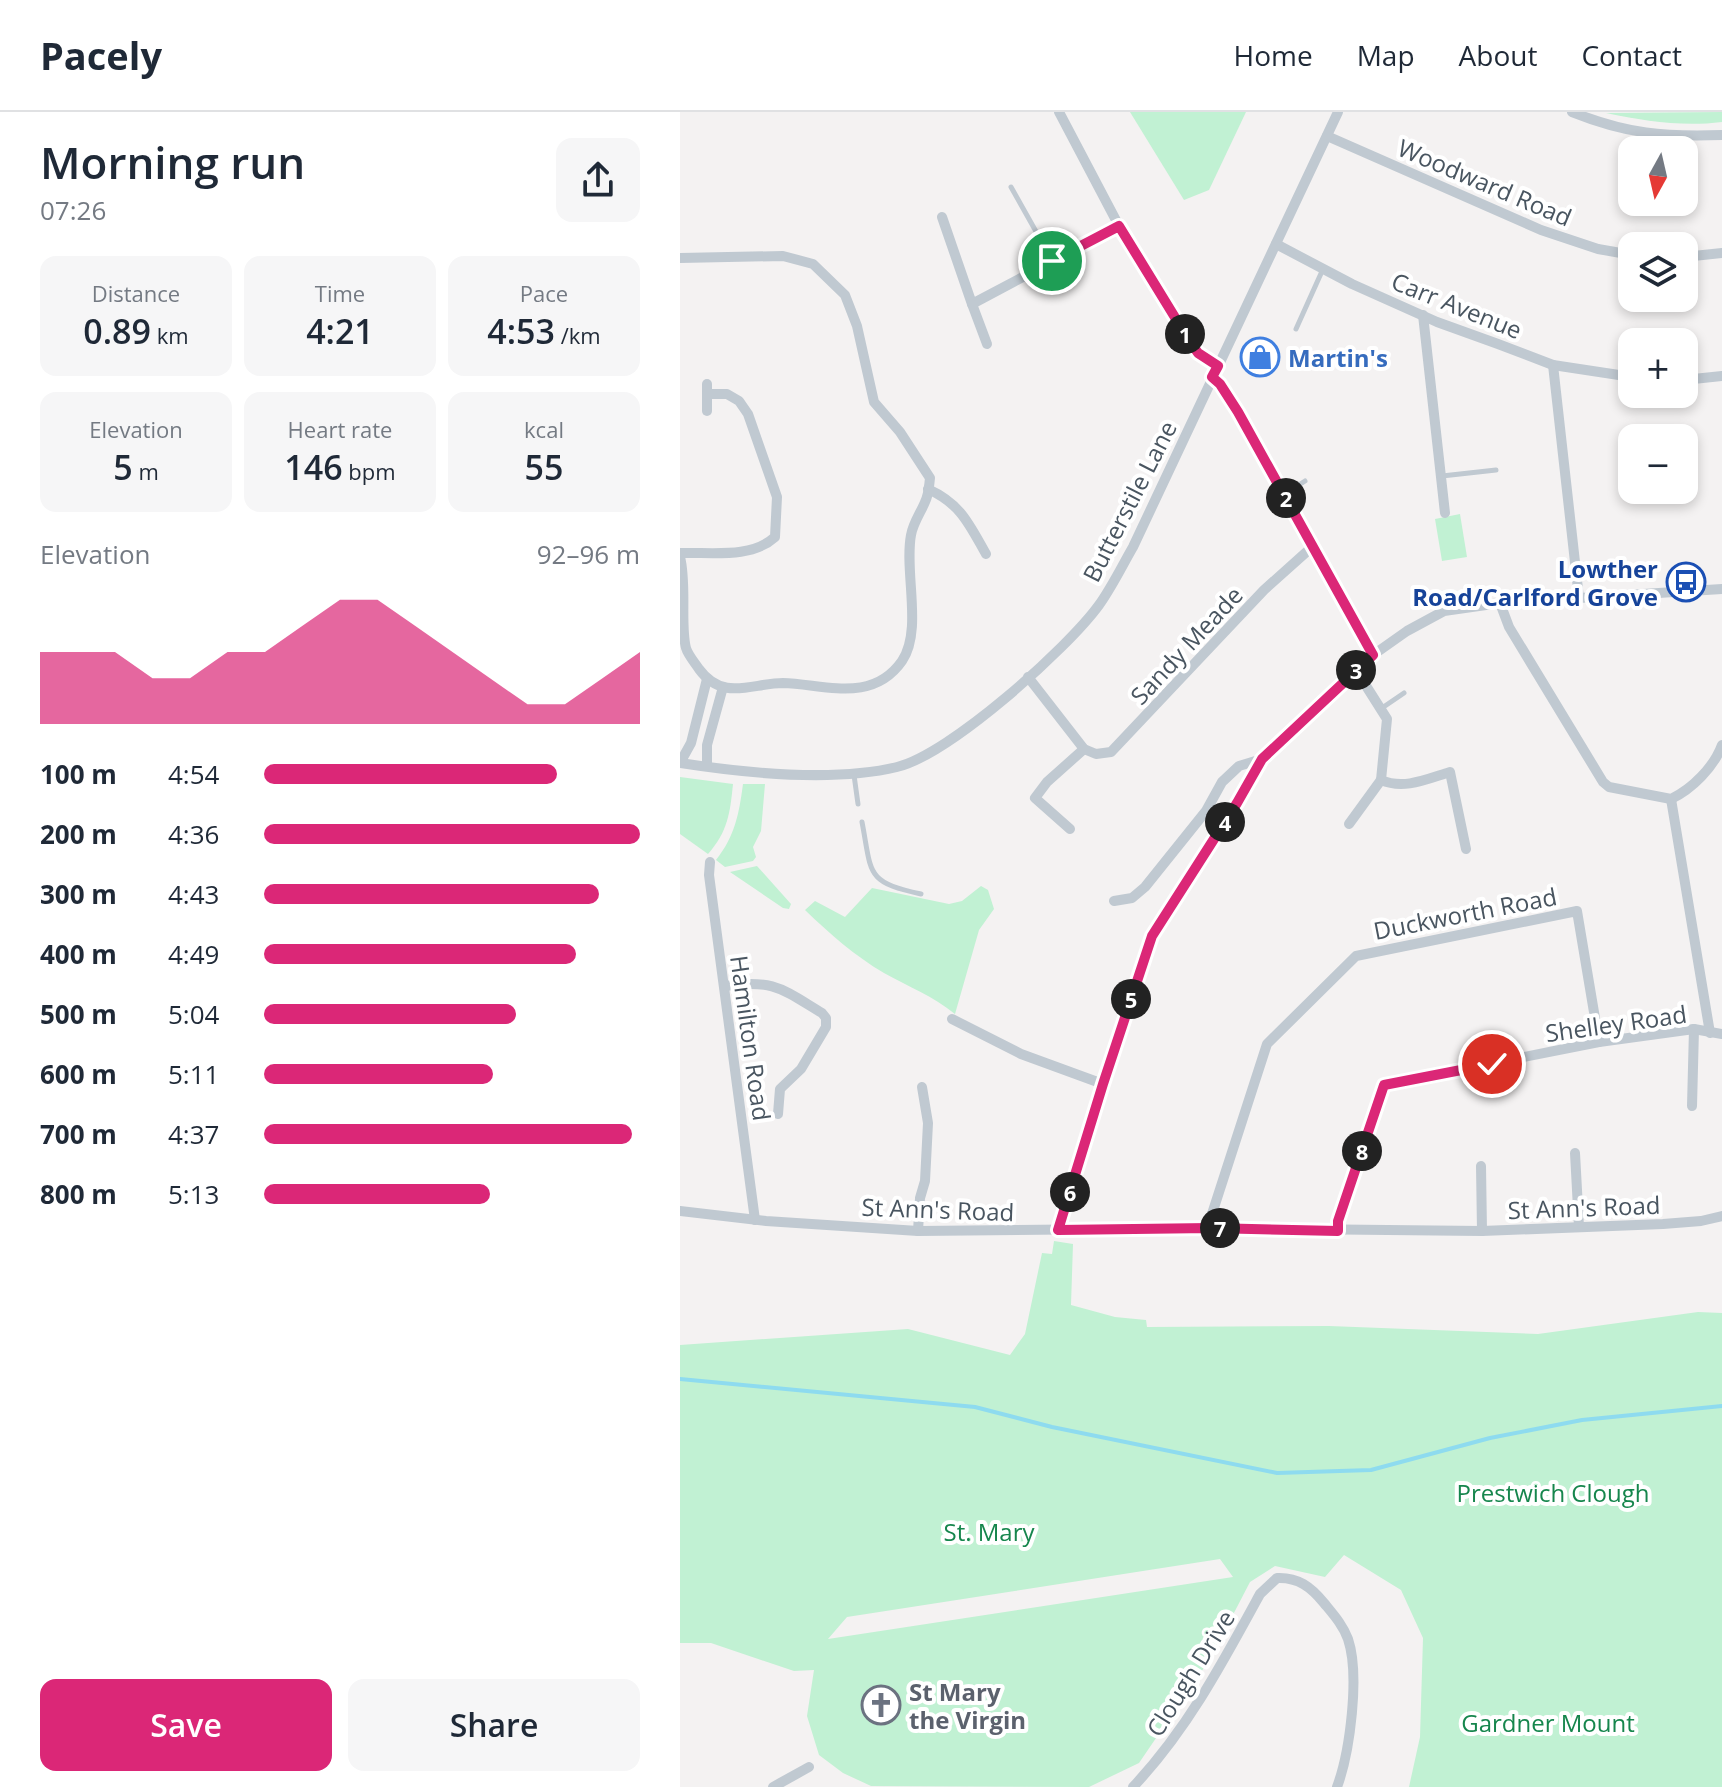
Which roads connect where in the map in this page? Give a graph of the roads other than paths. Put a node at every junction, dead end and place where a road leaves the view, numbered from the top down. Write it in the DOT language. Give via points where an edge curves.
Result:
graph roads {
  1 [pos="1059,112"];
  2 [pos="1338,112"];
  3 [pos="1572,112"];
  4 [pos="1722,135"];
  5 [pos="1327,136"];
  6 [pos="1011,187"];
  7 [pos="942,217"];
  8 [pos="1119,226"];
  9 [pos="1276,244"];
  10 [pos="1618,253"];
  11 [pos="1722,253"];
  12 [pos="1698,256"];
  13 [pos="680,258"];
  14 [pos="1052,261"];
  15 [pos="1323,268"];
  16 [pos="972,304"];
  17 [pos="1423,315"];
  18 [pos="1296,329"];
  19 [pos="987,344"];
  20 [pos="1553,365"];
  21 [pos="1218,366"];
  22 [pos="1618,375"];
  23 [pos="1722,376"];
  24 [pos="1212,377"];
  25 [pos="1698,379"];
  26 [pos="707,411"];
  27 [pos="1496,470"];
  28 [pos="1441,476"];
  29 [pos="1305,481"];
  30 [pos="928,489"];
  31 [pos="1284,494"];
  32 [pos="1445,513"];
  33 [pos="1312,547"];
  34 [pos="986,554"];
  35 [pos="680,555"];
  36 [pos="1722,589"];
  37 [pos="1579,598"];
  38 [pos="1500,603"];
  39 [pos="683,648"];
  40 [pos="1373,655"];
  41 [pos="1356,670"];
  42 [pos="1028,677"];
  43 [pos="707,679"];
  44 [pos="723,687"];
  45 [pos="1404,693"];
  46 [pos="1381,709"];
  47 [pos="1722,745"];
  48 [pos="1084,749"];
  49 [pos="1262,759"];
  50 [pos="680,763"];
  51 [pos="707,766"];
  52 [pos="854,775"];
  53 [pos="1381,780"];
  54 [pos="1671,799"];
  55 [pos="858,804"];
  56 [pos="862,822"];
  57 [pos="1349,824"];
  58 [pos="1070,829"];
  59 [pos="1466,849"];
  60 [pos="710,862"];
  61 [pos="921,894"];
  62 [pos="1114,901"];
  63 [pos="725,986"];
  64 [pos="952,1019"];
  65 [pos="1694,1029"];
  66 [pos="1710,1033"];
  67 [pos="1722,1034"];
  68 [pos="1599,1042"];
  69 [pos="1103,1084"];
  70 [pos="922,1087"];
  71 [pos="1692,1106"];
  72 [pos="778,1114"];
  73 [pos="1575,1153"];
  74 [pos="1481,1166"];
  75 [pos="680,1211"];
  76 [pos="1722,1216"];
  77 [pos="755,1220"];
  78 [pos="1579,1227"];
  79 [pos="1210,1228"];
  80 [pos="1058,1230"];
  81 [pos="918,1231"];
  82 [pos="1338,1231"];
  83 [pos="1482,1231"];
  84 [pos="809,1767"];
  85 [pos="774,1787"];
  86 [pos="1133,1787"];
  87 [pos="1337,1787"];
  1 -- 8 [label="street"];
  2 -- 5 [label="street, Butterstile Lane"];
  3 -- 4 [label="street" via="1609,127 1671,136"];
  5 -- 9 [label="street, Butterstile Lane"];
  5 -- 10 [label="street, Woodward Road" via="1541,230"];
  6 -- 14 [label="lane"];
  7 -- 16 [label="street"];
  8 -- 14 [label="street"];
  8 -- 21 [label="street" via="1198,353"];
  9 -- 15 [label="street, Carr Avenue"];
  9 -- 21 [label="street, Butterstile Lane"];
  11 -- 12 [label="street"];
  13 -- 30 [label="street" via="783,256 813,264 845,295 874,402 930,478"];
  14 -- 16 [label="street"];
  15 -- 17 [label="street, Carr Avenue"];
  15 -- 18 [label="lane"];
  16 -- 19 [label="street"];
  17 -- 20 [label="street, Carr Avenue"];
  17 -- 28 [label="street"];
  20 -- 22 [label="street, Carr Avenue"];
  20 -- 37 [label="street"];
  21 -- 24 [label="street, Butterstile Lane"];
  23 -- 25 [label="street"];
  24 -- 31 [label="street"];
  24 -- 42 [label="street, Butterstile Lane" via="1133,547 1100,604"];
  26 -- 35 [label="street" via="707,389 739,401 748,414 777,497 775,537 750,551"];
  27 -- 28 [label="lane"];
  28 -- 32 [label="street"];
  29 -- 31 [label="lane"];
  30 -- 34 [label="street" via="961,510"];
  30 -- 44 [label="street" via="911,532 909,643 893,671 869,685 836,690 777,683"];
  31 -- 33 [label="street"];
  33 -- 40 [label="street"];
  33 -- 48 [label="street, Sandy Meade" via="1264,590 1118,746 1103,755"];
  35 -- 39 [label="street"];
  36 -- 37 [label="street"];
  37 -- 38 [label="street"];
  38 -- 40 [label="street" via="1444,611"];
  38 -- 54 [label="street" via="1509,627 1603,782 1618,791"];
  39 -- 43 [label="street"];
  40 -- 41 [label="street"];
  41 -- 46 [label="street"];
  41 -- 49 [label="street"];
  42 -- 48 [label="street"];
  42 -- 52 [label="street, Butterstile Lane" via="935,750 901,766"];
  43 -- 44 [label="street"];
  43 -- 50 [label="street" via="691,743"];
  44 -- 51 [label="street" via="707,745"];
  45 -- 46 [label="lane"];
  46 -- 53 [label="street" via="1387,719"];
  47 -- 54 [label="street" via="1710,767"];
  48 -- 58 [label="street" via="1035,798"];
  49 -- 62 [label="street" via="1239,766 1222,782 1206,811 1145,887 1132,898"];
  49 -- 69 [label="street" via="1152,936"];
  50 -- 51 [label="street, Butterstile Lane"];
  51 -- 52 [label="street, Butterstile Lane"];
  52 -- 55 [label="lane"];
  53 -- 57 [label="street"];
  53 -- 59 [label="street" via="1406,784 1450,772"];
  54 -- 66 [label="street"];
  56 -- 61 [label="lane" via="880,883"];
  60 -- 63 [label="street, Hamilton Road"];
  63 -- 72 [label="street" via="779,986 826,1018 801,1069 780,1089"];
  63 -- 77 [label="street, Hamilton Road"];
  64 -- 69 [label="street" via="1043,1063"];
  65 -- 66 [label="street, Shelley Road"];
  65 -- 68 [label="street, Shelley Road"];
  65 -- 71 [label="street"];
  66 -- 67 [label="street, Shelley Road"];
  68 -- 79 [label="street, Duckworth Road" via="1577,911 1356,956 1267,1044"];
  68 -- 82 [label="street, Shelley Road" via="1384,1085"];
  69 -- 80 [label="street"];
  70 -- 81 [label="street" via="928,1123"];
  73 -- 78 [label="street"];
  74 -- 83 [label="street"];
  75 -- 77 [label="street, St Ann's Road"];
  76 -- 78 [label="street, St Ann's Road"];
  77 -- 81 [label="street, St Ann's Road"];
  78 -- 83 [label="street, St Ann's Road"];
  79 -- 80 [label="street, St Ann's Road"];
  79 -- 82 [label="street, St Ann's Road"];
  80 -- 81 [label="street, St Ann's Road"];
  82 -- 83 [label="street, St Ann's Road"];
  84 -- 85 [label="street"];
  86 -- 87 [label="street, Clough Drive" via="1187,1722 1260,1594 1277,1578 1295,1579 1316,1593 1348,1640 1350,1726"];
}
